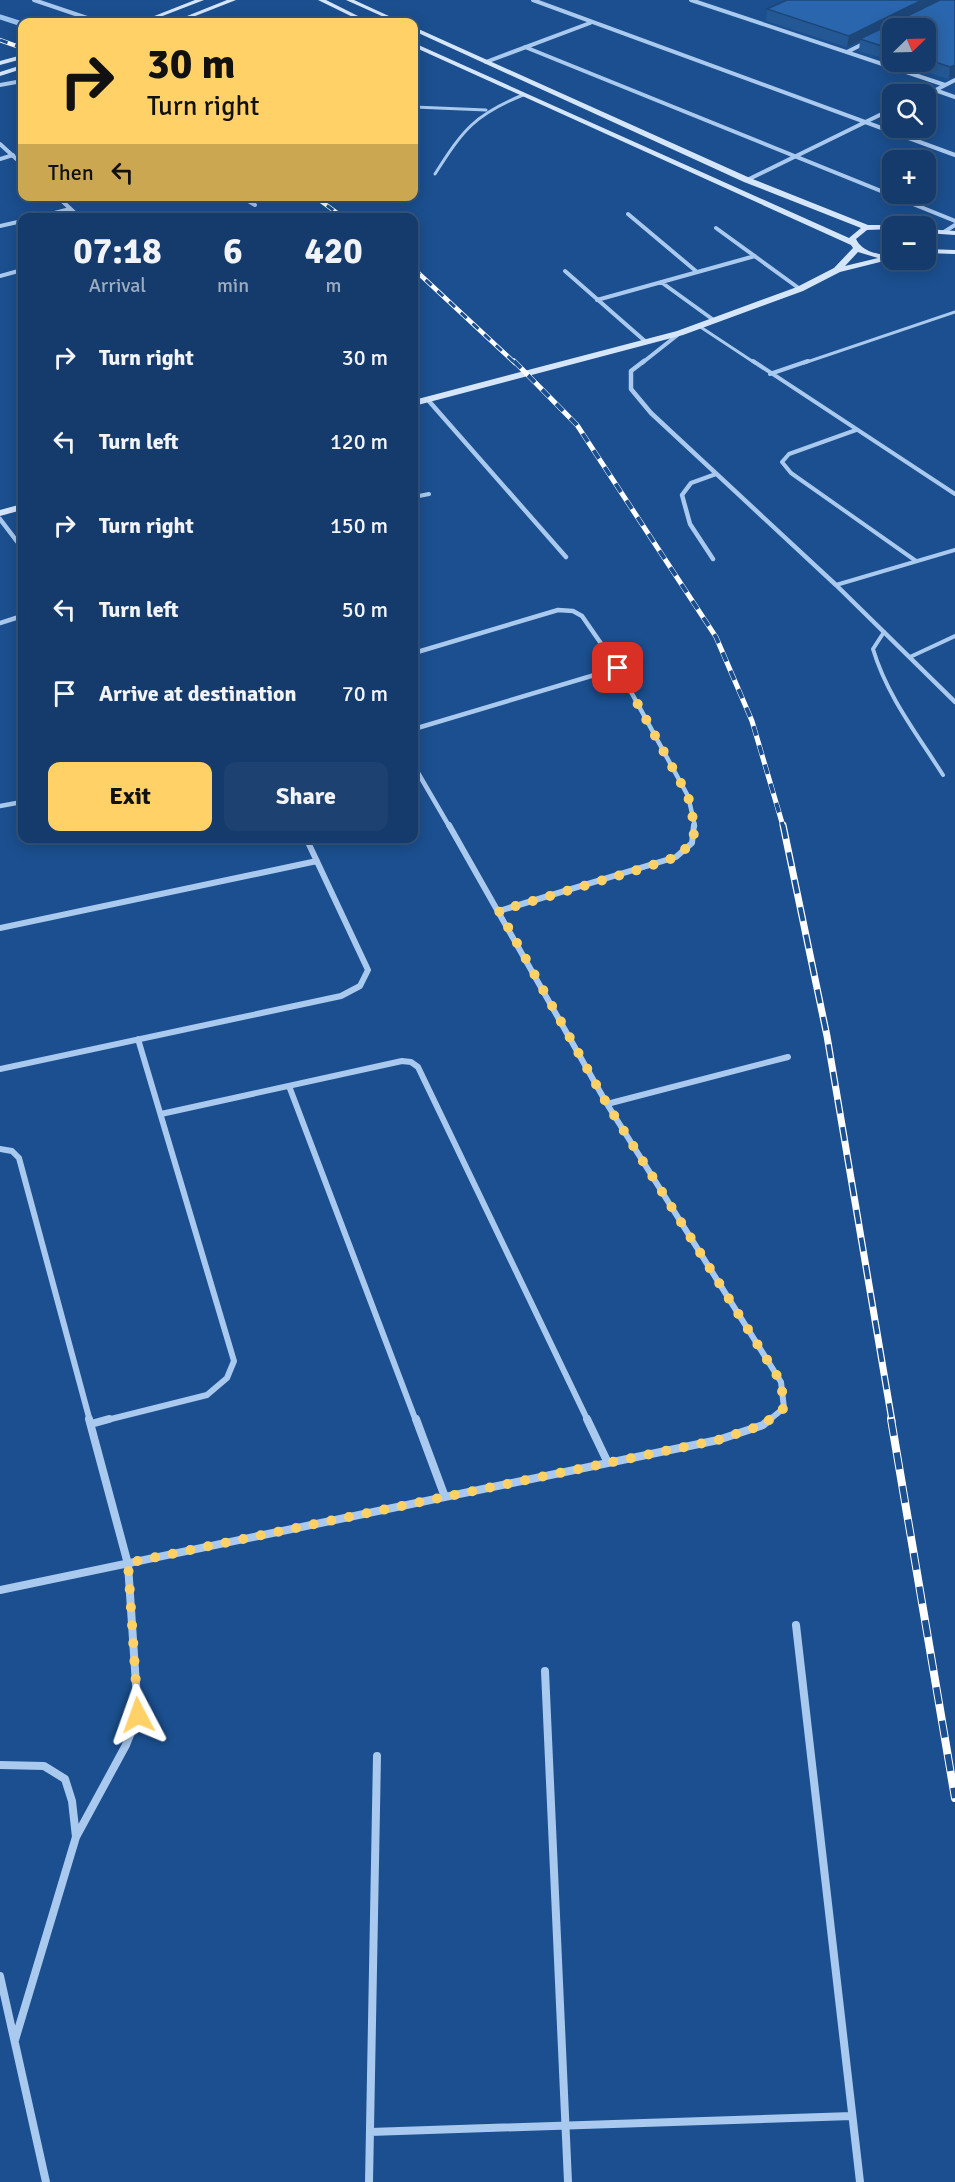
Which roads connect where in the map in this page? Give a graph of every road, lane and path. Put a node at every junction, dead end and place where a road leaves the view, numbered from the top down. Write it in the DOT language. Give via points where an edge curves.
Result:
graph roads {
  1 [pos="34,0"];
  2 [pos="201,0"];
  3 [pos="233,0"];
  4 [pos="321,0"];
  5 [pos="350,0"];
  6 [pos="533,0"];
  7 [pos="691,0"];
  8 [pos="763,17"];
  9 [pos="87,18"];
  10 [pos="152,18"];
  11 [pos="186,18"];
  12 [pos="359,18"];
  13 [pos="390,18"];
  14 [pos="754,21"];
  15 [pos="591,23"];
  16 [pos="418,31"];
  17 [pos="874,38"];
  18 [pos="418,47"];
  19 [pos="525,47"];
  20 [pos="847,52"];
  21 [pos="18,58"];
  22 [pos="486,62"];
  23 [pos="0,63"];
  24 [pos="18,68"];
  25 [pos="0,74"];
  26 [pos="955,80"];
  27 [pos="18,82"];
  28 [pos="0,85"];
  29 [pos="945,85"];
  30 [pos="936,90"];
  31 [pos="936,90"];
  32 [pos="523,95"];
  33 [pos="955,97"];
  34 [pos="418,107"];
  35 [pos="486,110"];
  36 [pos="882,114"];
  37 [pos="863,123"];
  38 [pos="0,144"];
  39 [pos="13,155"];
  40 [pos="955,155"];
  41 [pos="794,156"];
  42 [pos="0,159"];
  43 [pos="18,160"];
  44 [pos="435,174"];
  45 [pos="747,180"];
  46 [pos="62,201"];
  47 [pos="248,201"];
  48 [pos="255,205"];
  49 [pos="70,208"];
  50 [pos="52,213"];
  51 [pos="75,213"];
  52 [pos="628,214"];
  53 [pos="955,221"];
  54 [pos="18,222"];
  55 [pos="955,225"];
  56 [pos="0,226"];
  57 [pos="882,227"];
  58 [pos="716,228"];
  59 [pos="868,228"];
  60 [pos="936,232"];
  61 [pos="944,232"];
  62 [pos="955,233"];
  63 [pos="855,246"];
  64 [pos="936,251"];
  65 [pos="955,252"];
  66 [pos="755,256"];
  67 [pos="882,256"];
  68 [pos="882,259"];
  69 [pos="837,270"];
  70 [pos="18,271"];
  71 [pos="565,271"];
  72 [pos="697,272"];
  73 [pos="0,276"];
  74 [pos="661,282"];
  75 [pos="800,289"];
  76 [pos="597,300"];
  77 [pos="955,312"];
  78 [pos="715,321"];
  79 [pos="699,326"];
  80 [pos="680,333"];
  81 [pos="646,342"];
  82 [pos="770,374"];
  83 [pos="428,400"];
  84 [pos="418,402"];
  85 [pos="856,430"];
  86 [pos="716,474"];
  87 [pos="429,494"];
  88 [pos="955,494"];
  89 [pos="418,496"];
  90 [pos="18,508"];
  91 [pos="0,513"];
  92 [pos="0,519"];
  93 [pos="18,543"];
  94 [pos="955,550"];
  95 [pos="566,557"];
  96 [pos="713,559"];
  97 [pos="916,561"];
  98 [pos="836,585"];
  99 [pos="18,617"];
  100 [pos="0,623"];
  101 [pos="884,632"];
  102 [pos="955,636"];
  103 [pos="418,652"];
  104 [pos="910,657"];
  105 [pos="618,668"];
  106 [pos="955,702"];
  107 [pos="418,728"];
  108 [pos="418,773"];
  109 [pos="943,775"];
  110 [pos="18,803"];
  111 [pos="0,806"];
  112 [pos="308,843"];
  113 [pos="317,861"];
  114 [pos="499,911"];
  115 [pos="0,928"];
  116 [pos="138,1040"];
  117 [pos="788,1057"];
  118 [pos="0,1069"];
  119 [pos="290,1086"];
  120 [pos="607,1104"];
  121 [pos="160,1114"];
  122 [pos="0,1149"];
  123 [pos="91,1425"];
  124 [pos="608,1463"];
  125 [pos="445,1497"];
  126 [pos="128,1563"];
  127 [pos="0,1590"];
  128 [pos="796,1625"];
  129 [pos="545,1671"];
  130 [pos="377,1756"];
  131 [pos="0,1765"];
  132 [pos="76,1837"];
  133 [pos="0,1976"];
  134 [pos="15,2040"];
  135 [pos="852,2116"];
  136 [pos="566,2125"];
  137 [pos="370,2132"];
  138 [pos="46,2182"];
  139 [pos="369,2182"];
  140 [pos="568,2182"];
  141 [pos="860,2182"];
  1 -- 9 [label="street"];
  2 -- 10 [label="main road"];
  3 -- 11 [label="main road"];
  4 -- 12 [label="main road"];
  5 -- 13 [label="main road"];
  6 -- 15 [label="street"];
  7 -- 14 [label="street"];
  8 -- 14 [label="street"];
  14 -- 20 [label="street"];
  15 -- 19 [label="street"];
  15 -- 37 [label="street"];
  16 -- 22 [label="main road"];
  17 -- 20 [label="street"];
  18 -- 32 [label="main road"];
  19 -- 22 [label="street"];
  19 -- 41 [label="street"];
  20 -- 29 [label="street"];
  21 -- 23 [label="main road"];
  22 -- 45 [label="main road"];
  24 -- 25 [label="main road"];
  26 -- 29 [label="street"];
  27 -- 28 [label="street"];
  29 -- 30 [label="street"];
  31 -- 33 [label="street"];
  32 -- 35 [label="lane"];
  32 -- 63 [label="main road"];
  34 -- 35 [label="lane"];
  35 -- 44 [label="lane" via="467,124"];
  36 -- 37 [label="street"];
  37 -- 40 [label="street"];
  37 -- 41 [label="street"];
  38 -- 39 [label="street"];
  39 -- 42 [label="street"];
  39 -- 43 [label="street"];
  41 -- 45 [label="street"];
  41 -- 53 [label="street"];
  45 -- 59 [label="main road"];
  46 -- 49 [label="street"];
  47 -- 48 [label="street"];
  49 -- 50 [label="street"];
  49 -- 51 [label="street"];
  52 -- 72 [label="street"];
  54 -- 56 [label="street"];
  55 -- 61 [label="street"];
  57 -- 59 [label="main road"];
  58 -- 66 [label="street"];
  59 -- 63 [label="main road" via="855,234"];
  60 -- 61 [label="main road"];
  61 -- 62 [label="main road"];
  63 -- 67 [label="main road"];
  63 -- 69 [label="main road"];
  64 -- 65 [label="main road"];
  66 -- 72 [label="street"];
  66 -- 75 [label="street"];
  68 -- 69 [label="main road"];
  69 -- 75 [label="main road"];
  70 -- 73 [label="street"];
  71 -- 76 [label="street"];
  72 -- 74 [label="street"];
  74 -- 76 [label="street"];
  74 -- 78 [label="street"];
  75 -- 78 [label="main road"];
  76 -- 81 [label="street"];
  77 -- 82 [label="lane"];
  78 -- 79 [label="main road"];
  79 -- 80 [label="main road"];
  79 -- 82 [label="lane"];
  80 -- 81 [label="main road"];
  80 -- 86 [label="street" via="631,371 631,389"];
  81 -- 83 [label="main road"];
  82 -- 85 [label="lane"];
  83 -- 84 [label="main road"];
  83 -- 95 [label="street"];
  85 -- 88 [label="lane"];
  85 -- 97 [label="lane" via="789,454 782,462 791,473"];
  86 -- 96 [label="street" via="687,486 681,495 683,510"];
  86 -- 98 [label="street"];
  87 -- 89 [label="lane"];
  90 -- 91 [label="main road"];
  92 -- 93 [label="street"];
  94 -- 97 [label="lane"];
  97 -- 98 [label="lane"];
  98 -- 101 [label="street"];
  99 -- 100 [label="street"];
  101 -- 104 [label="street"];
  101 -- 109 [label="lane" via="873,649 876,662"];
  102 -- 104 [label="lane"];
  103 -- 105 [label="street" via="558,610 573,611 582,616"];
  104 -- 106 [label="street"];
  105 -- 107 [label="street"];
  105 -- 114 [label="street" via="688,796 695,828 692,843 676,857"];
  108 -- 114 [label="street"];
  110 -- 111 [label="street"];
  112 -- 113 [label="street"];
  113 -- 115 [label="street"];
  113 -- 116 [label="street" via="368,970 360,986 341,996"];
  114 -- 120 [label="street"];
  116 -- 118 [label="street"];
  116 -- 121 [label="street"];
  117 -- 120 [label="street"];
  119 -- 121 [label="street"];
  119 -- 124 [label="street" via="402,1061 418,1067"];
  119 -- 125 [label="street"];
  120 -- 124 [label="street" via="781,1382 784,1408 763,1425 718,1440"];
  121 -- 123 [label="street" via="234,1361 227,1378 207,1395"];
  122 -- 123 [label="street" via="12,1151 19,1158"];
  123 -- 126 [label="street"];
  124 -- 125 [label="street"];
  125 -- 126 [label="street"];
  126 -- 127 [label="street"];
  126 -- 132 [label="street" via="138,1715"];
  128 -- 135 [label="street"];
  129 -- 136 [label="street"];
  130 -- 137 [label="street"];
  131 -- 132 [label="street" via="44,1766 65,1779"];
  132 -- 134 [label="street"];
  133 -- 134 [label="street"];
  134 -- 138 [label="street"];
  135 -- 136 [label="street"];
  135 -- 141 [label="street"];
  136 -- 137 [label="street"];
  136 -- 140 [label="street"];
  137 -- 139 [label="street"];
}
